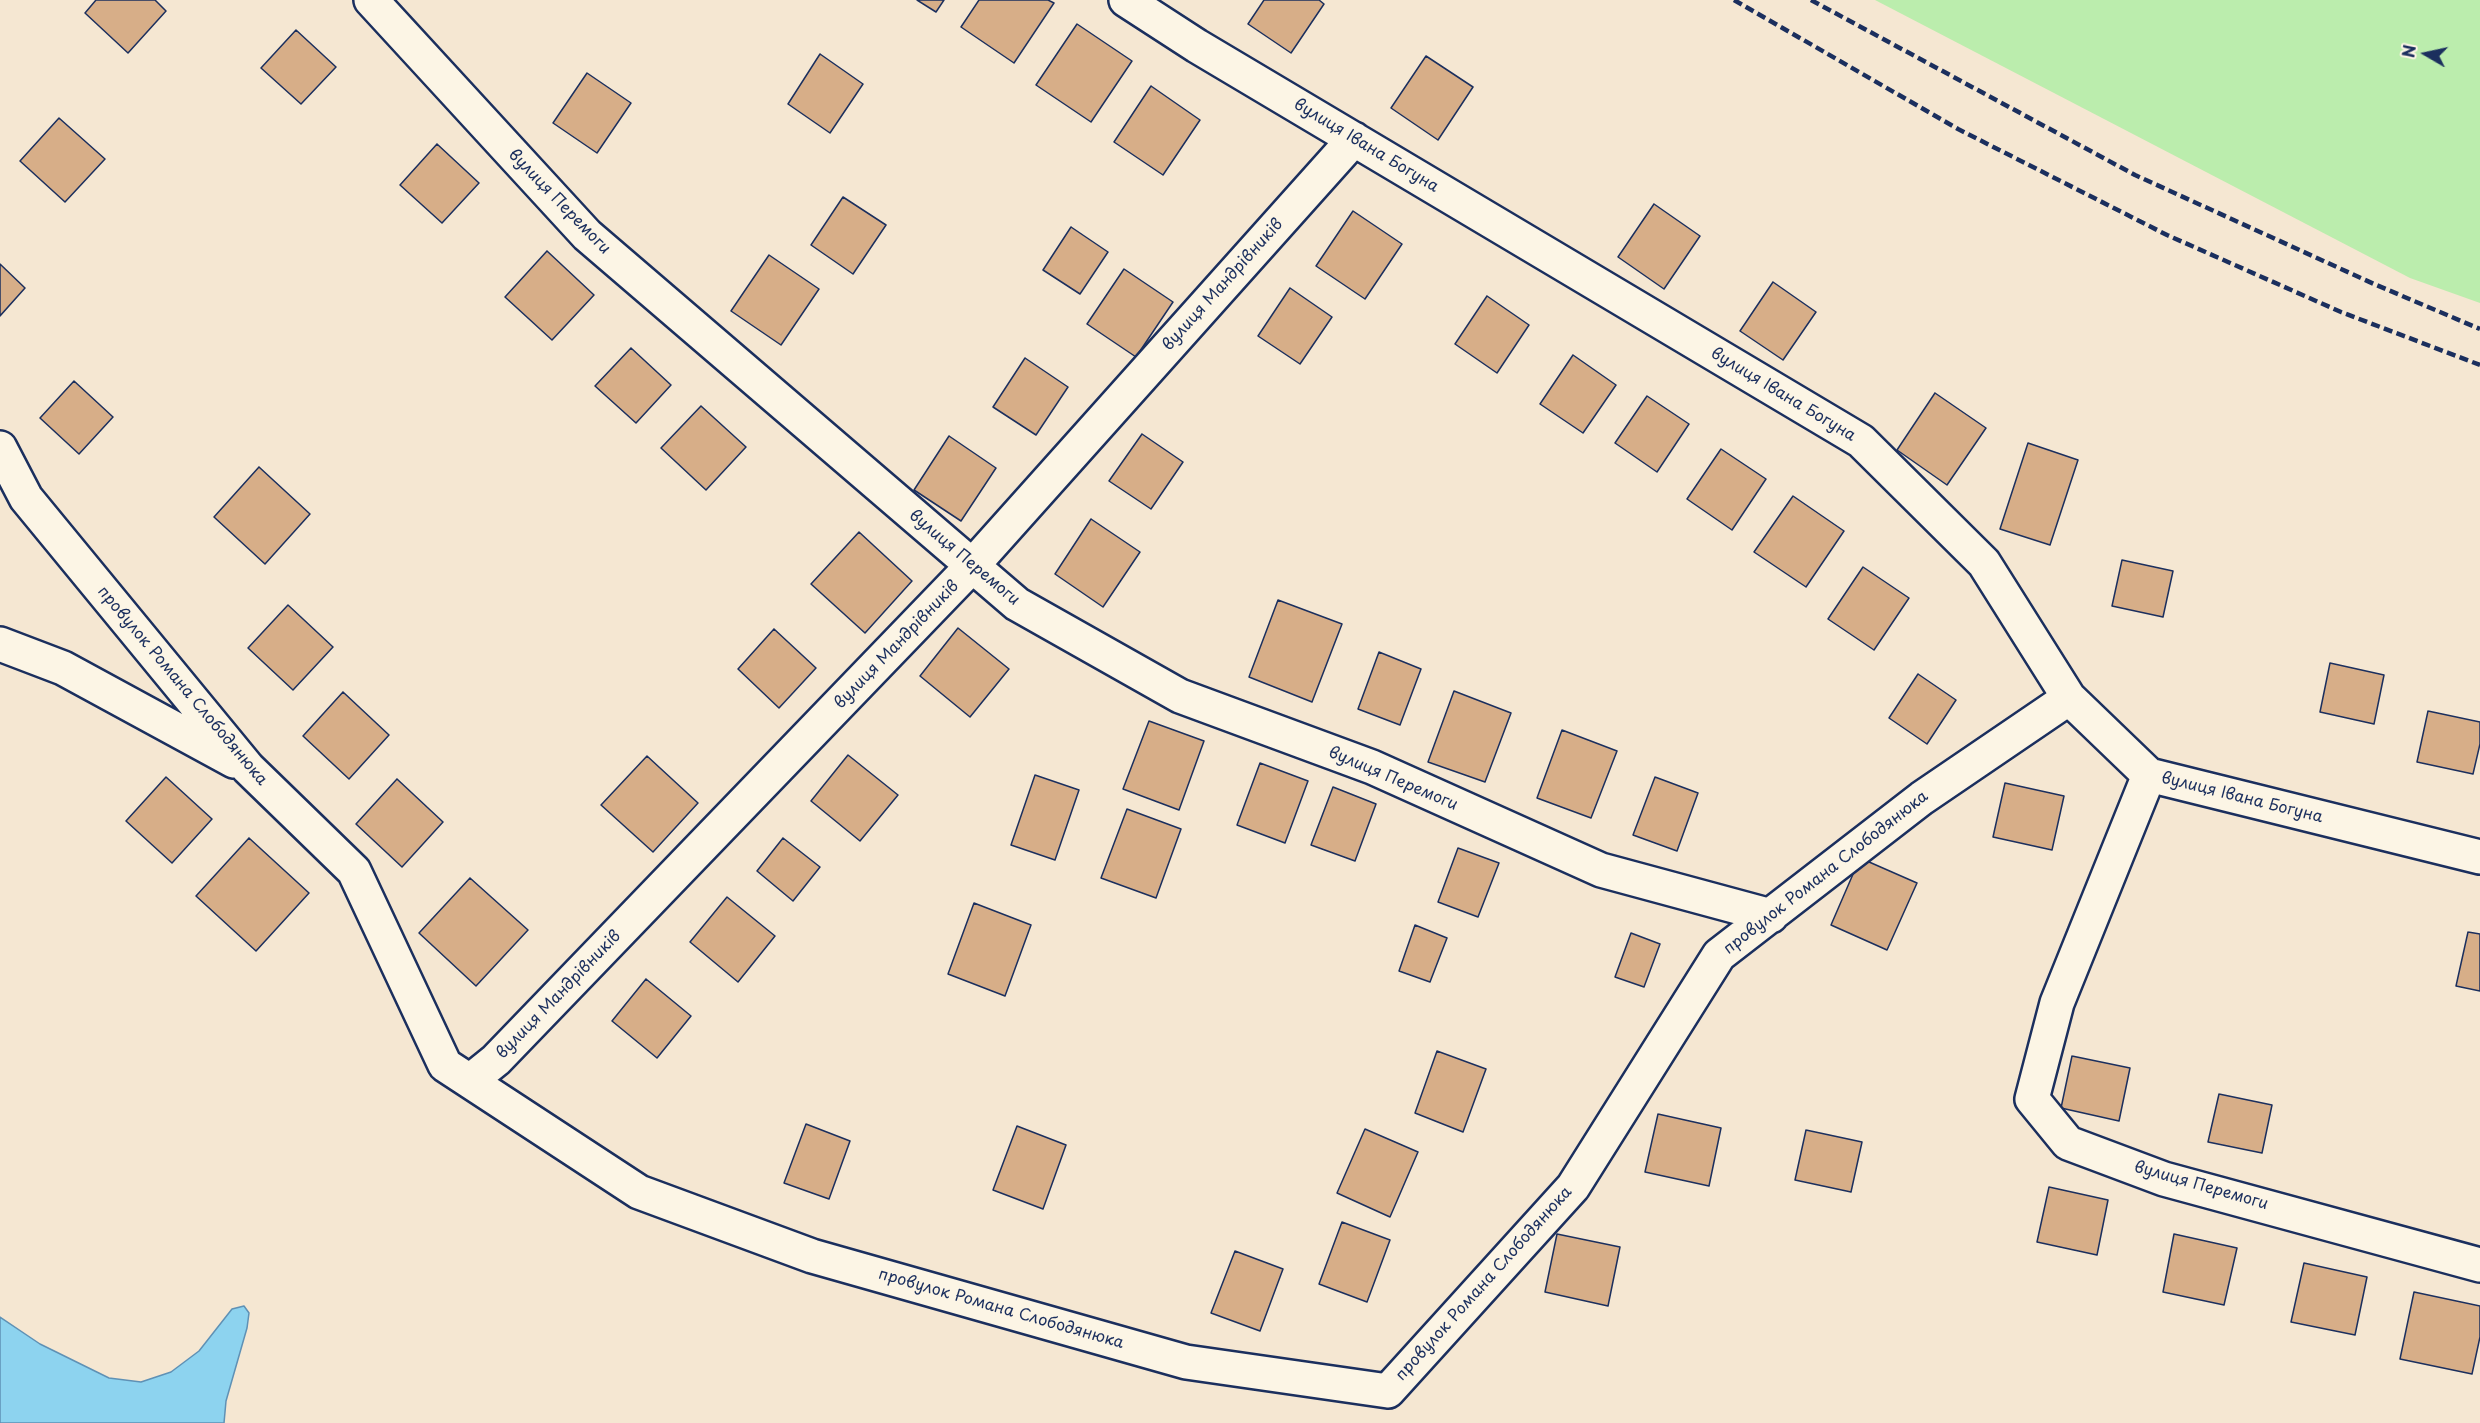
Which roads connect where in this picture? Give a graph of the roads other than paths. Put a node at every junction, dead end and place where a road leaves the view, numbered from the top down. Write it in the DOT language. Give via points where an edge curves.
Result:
graph roads {
  1 [pos="371,0"];
  2 [pos="1126,0"];
  3 [pos="1354,139"];
  4 [pos="0,448"];
  5 [pos="972,566"];
  6 [pos="0,644"];
  7 [pos="2070,698"];
  8 [pos="248,768"];
  9 [pos="2149,775"];
  10 [pos="2480,857"];
  11 [pos="1771,916"];
  12 [pos="470,1081"];
  13 [pos="2480,1264"];
  1 -- 5 [label="street, вулиця Перемоги" via="587,235"];
  2 -- 3 [label="street, вулиця Івана Богуна"];
  3 -- 5 [label="street, вулиця Мандрівників"];
  3 -- 7 [label="street, вулиця Івана Богуна" via="1861,441 1984,563"];
  4 -- 8 [label="street, провулок Романа Слободянюка" via="26,498"];
  5 -- 11 [label="street, вулиця Перемоги" via="1017,604 1180,696 1372,767 1600,870"];
  5 -- 12 [label="street, вулиця Мандрівників" via="496,1060"];
  6 -- 8 [label="street" via="63,668"];
  7 -- 9 [label="street, вулиця Івана Богуна"];
  7 -- 11 [label="street, провулок Романа Слободянюка" via="1922,798"];
  8 -- 12 [label="street, провулок Романа Слободянюка" via="354,872 445,1065"];
  9 -- 10 [label="street, вулиця Івана Богуна"];
  9 -- 13 [label="street, вулиця Перемоги" via="2057,1003 2032,1099 2068,1143 2164,1179"];
  11 -- 12 [label="street, провулок Романа Слободянюка" via="1719,955 1573,1187 1388,1391 1186,1362 812,1256 639,1192"];
}
